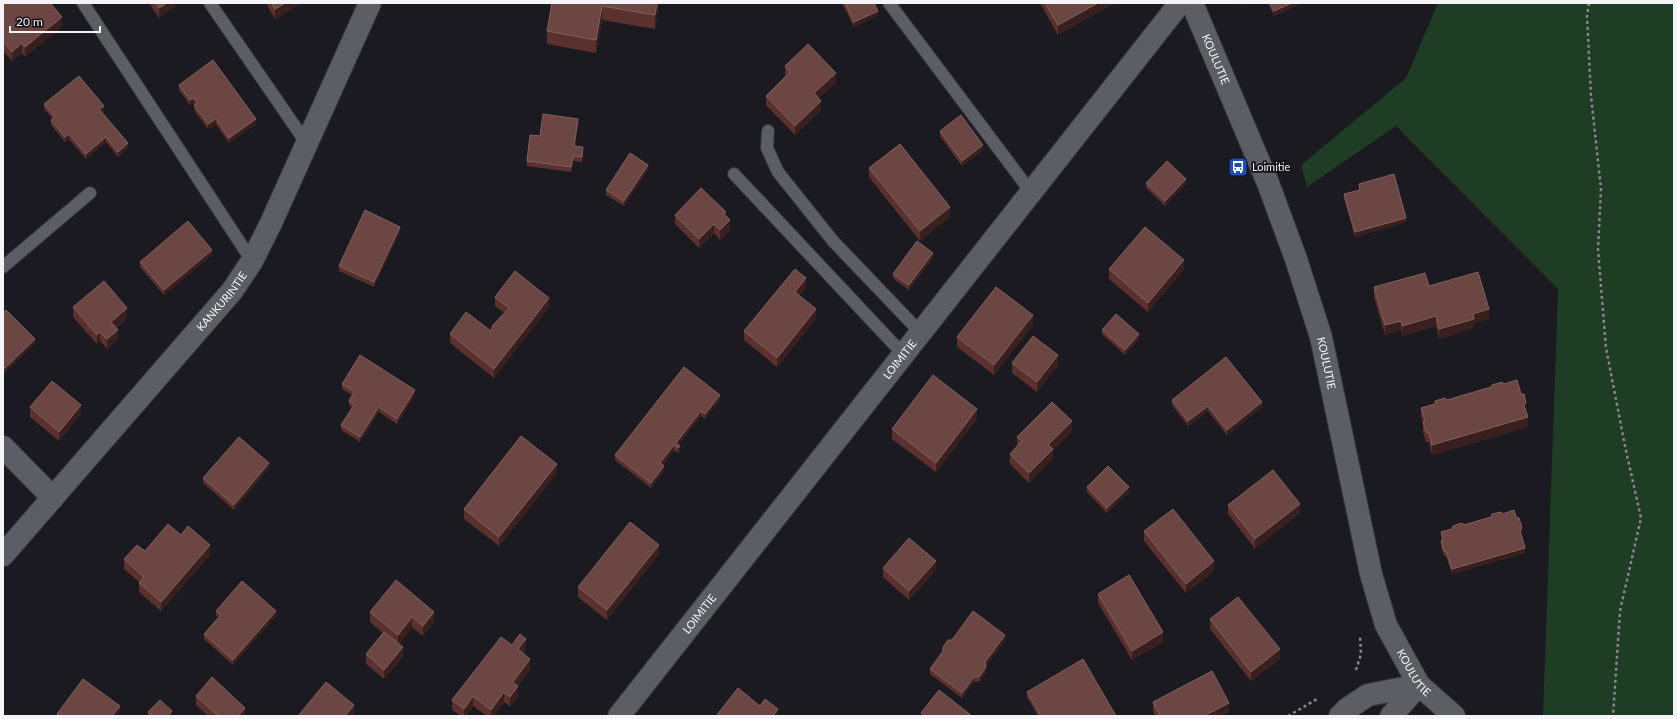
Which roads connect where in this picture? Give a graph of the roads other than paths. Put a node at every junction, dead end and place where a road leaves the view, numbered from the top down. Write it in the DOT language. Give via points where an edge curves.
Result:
graph roads {
  1 [pos="83,3"];
  2 [pos="210,3"];
  3 [pos="370,3"];
  4 [pos="889,3"];
  5 [pos="1180,3"];
  6 [pos="1192,3"];
  7 [pos="768,131"];
  8 [pos="307,144"];
  9 [pos="734,174"];
  10 [pos="1031,192"];
  11 [pos="90,193"];
  12 [pos="252,261"];
  13 [pos="3,267"];
  14 [pos="920,332"];
  15 [pos="903,354"];
  16 [pos="3,447"];
  17 [pos="53,498"];
  18 [pos="3,555"];
  19 [pos="1419,685"];
  20 [pos="619,716"];
  21 [pos="1340,716"];
  22 [pos="1391,716"];
  23 [pos="1454,716"];
  1 -- 12 [label="lane"];
  2 -- 8 [label="lane"];
  3 -- 8 [label="street, KANKURINTIE"];
  4 -- 10 [label="lane"];
  5 -- 10 [label="street, LOIMITIE"];
  6 -- 19 [label="street, KOULUTIE" via="1268,183 1296,259 1321,337 1371,574 1386,625"];
  7 -- 14 [label="lane" via="767,148 778,172 833,241"];
  8 -- 12 [label="street, KANKURINTIE"];
  9 -- 15 [label="lane"];
  10 -- 14 [label="street, LOIMITIE"];
  11 -- 13 [label="lane"];
  12 -- 17 [label="street, KANKURINTIE" via="232,291"];
  14 -- 15 [label="street, LOIMITIE"];
  15 -- 20 [label="street, LOIMITIE"];
  16 -- 17 [label="street"];
  17 -- 18 [label="street, KANKURINTIE"];
  19 -- 21 [label="street" via="1368,695"];
  19 -- 22 [label="street"];
  19 -- 23 [label="street, KOULUTIE"];
}
